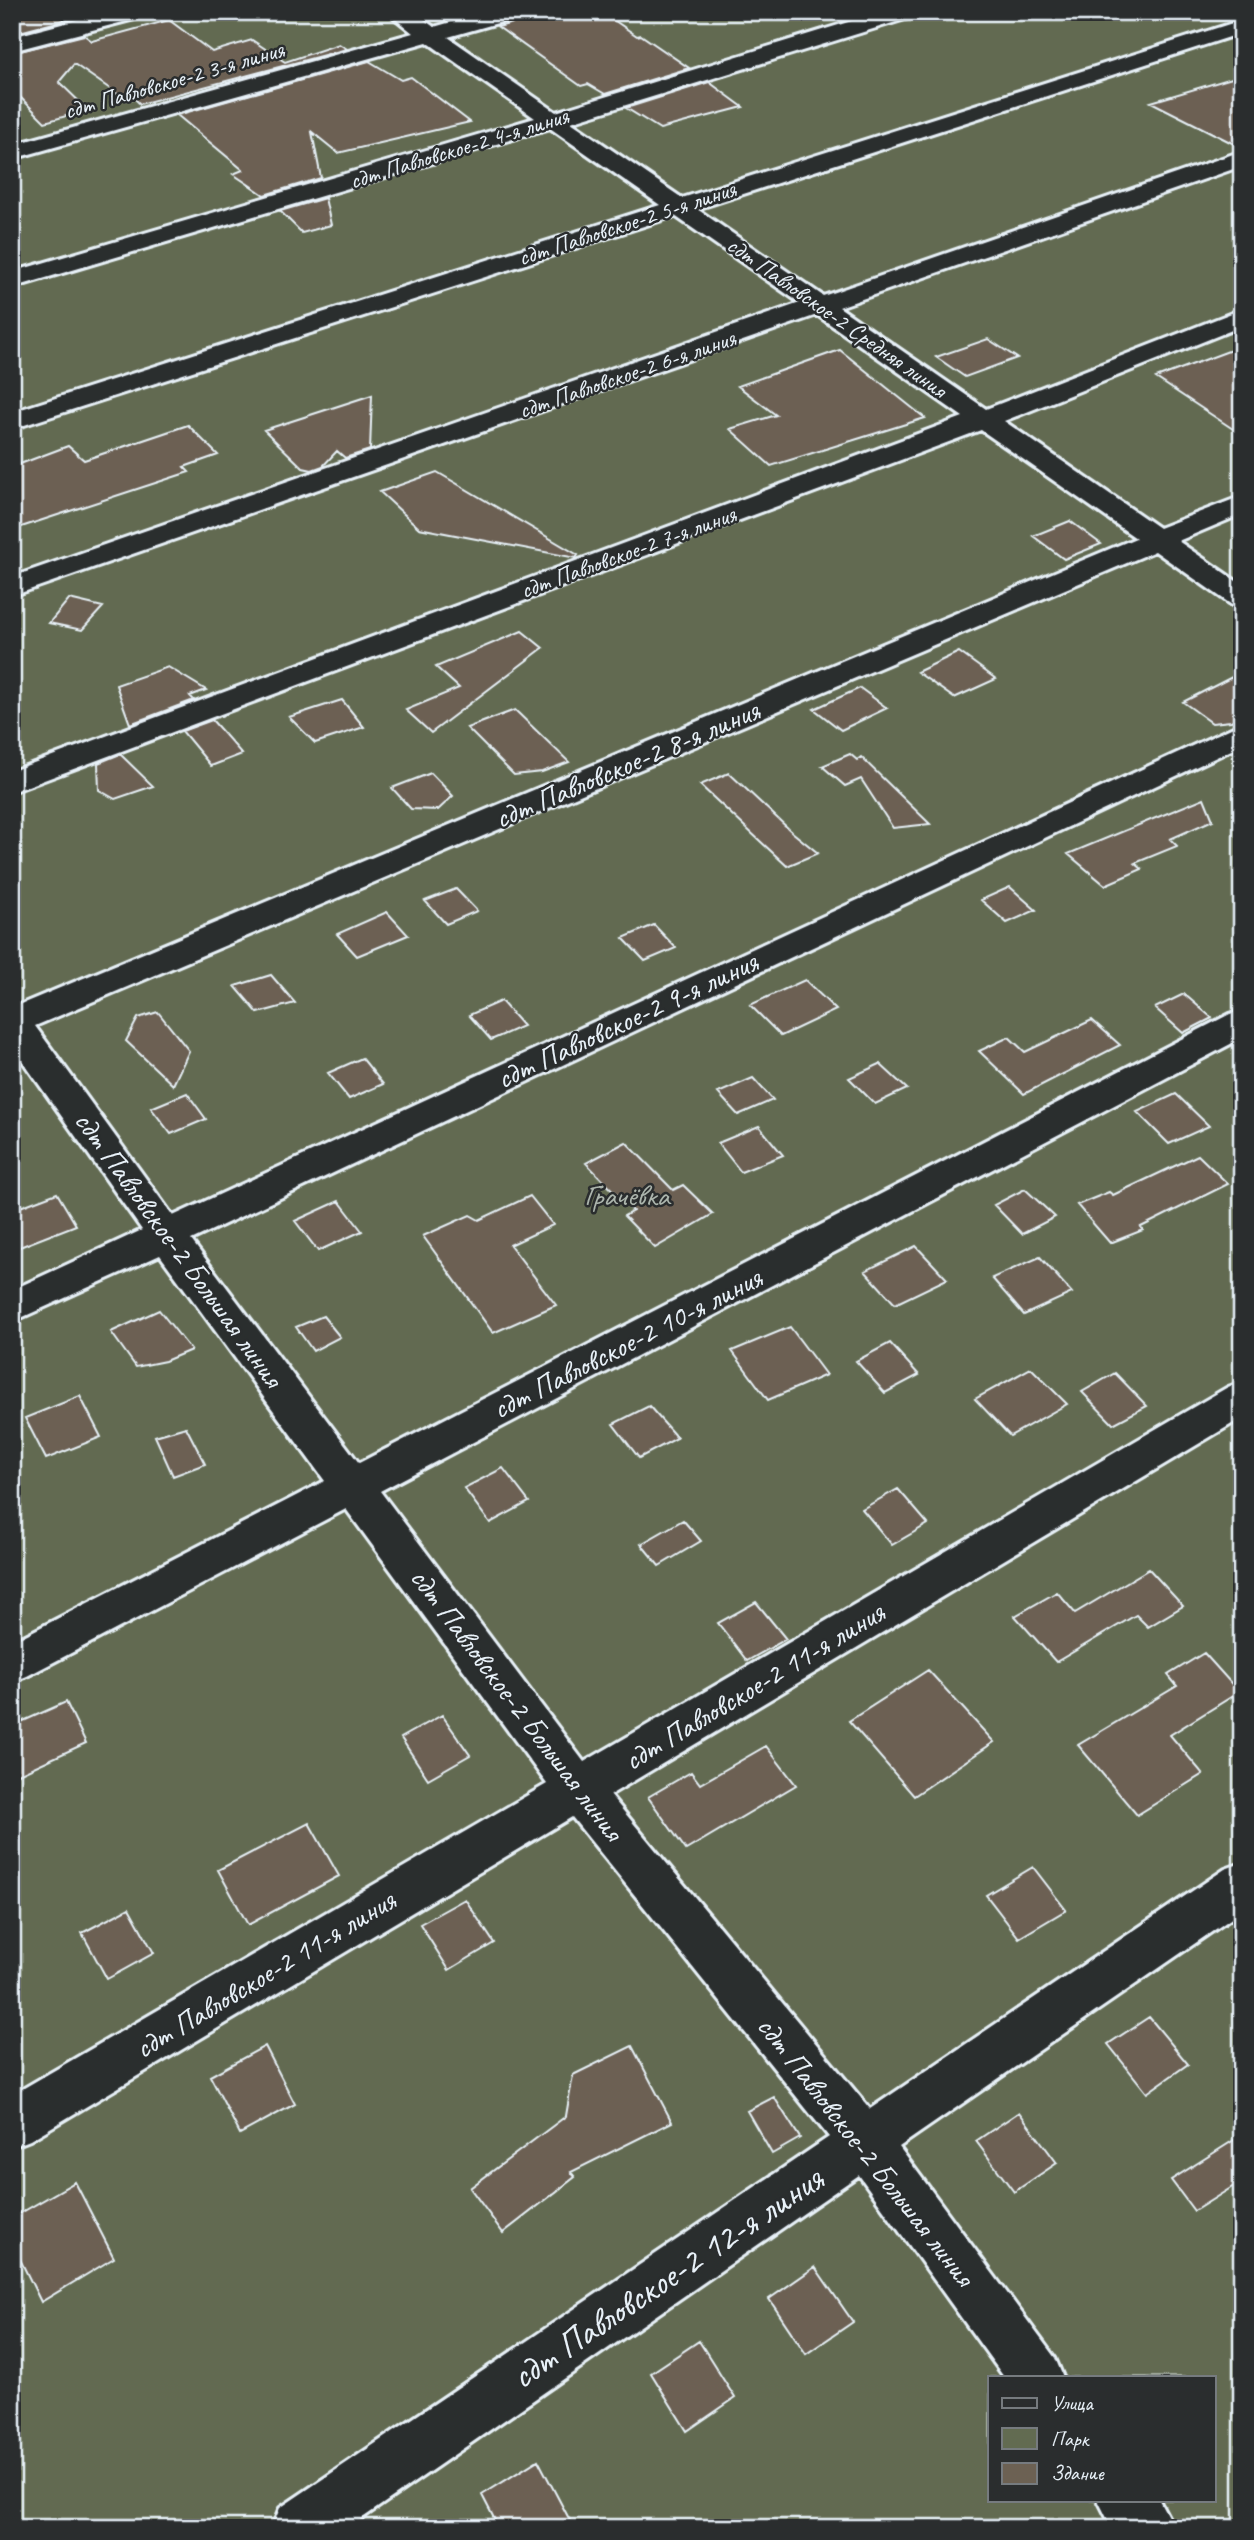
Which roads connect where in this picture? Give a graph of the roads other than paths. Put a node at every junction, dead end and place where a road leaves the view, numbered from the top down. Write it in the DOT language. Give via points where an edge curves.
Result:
graph roads {
  1 [pos="134,12"];
  2 [pos="398,12"];
  3 [pos="511,12"];
  4 [pos="904,12"];
  5 [pos="1242,26"];
  6 [pos="430,35"];
  7 [pos="12,44"];
  8 [pos="553,120"];
  9 [pos="12,152"];
  10 [pos="1242,158"];
  11 [pos="679,206"];
  12 [pos="12,279"];
  13 [pos="822,306"];
  14 [pos="1242,317"];
  15 [pos="984,419"];
  16 [pos="12,421"];
  17 [pos="1242,504"];
  18 [pos="1157,541"];
  19 [pos="12,587"];
  20 [pos="1242,599"];
  21 [pos="1242,733"];
  22 [pos="12,782"];
  23 [pos="13,1021"];
  24 [pos="1242,1023"];
  25 [pos="166,1235"];
  26 [pos="12,1307"];
  27 [pos="1242,1398"];
  28 [pos="353,1485"];
  29 [pos="12,1663"];
  30 [pos="578,1790"];
  31 [pos="1242,1884"];
  32 [pos="12,2123"];
  33 [pos="865,2142"];
  34 [pos="1035,2376"];
  35 [pos="1126,2502"];
  36 [pos="299,2528"];
  37 [pos="1146,2528"];
  1 -- 7 [label="lane"];
  2 -- 6 [label="lane, сдт Павловское-2 Средняя линия"];
  3 -- 6 [label="lane, сдт Павловское-2 3-я линия"];
  4 -- 8 [label="lane, сдт Павловское-2 4-я линия"];
  5 -- 11 [label="lane, сдт Павловское-2 5-я линия"];
  6 -- 8 [label="lane, сдт Павловское-2 Средняя линия"];
  6 -- 9 [label="lane, сдт Павловское-2 3-я линия"];
  8 -- 11 [label="lane, сдт Павловское-2 Средняя линия"];
  8 -- 12 [label="lane, сдт Павловское-2 4-я линия"];
  10 -- 13 [label="lane, сдт Павловское-2 6-я линия"];
  11 -- 13 [label="lane, сдт Павловское-2 Средняя линия"];
  11 -- 16 [label="lane, сдт Павловское-2 5-я линия"];
  13 -- 15 [label="lane, сдт Павловское-2 Средняя линия"];
  13 -- 19 [label="lane, сдт Павловское-2 6-я линия"];
  14 -- 15 [label="lane, сдт Павловское-2 7-я линия"];
  15 -- 18 [label="lane, сдт Павловское-2 Средняя линия"];
  15 -- 22 [label="lane, сдт Павловское-2 7-я линия"];
  17 -- 18 [label="lane, сдт Павловское-2 8-я линия"];
  18 -- 20 [label="lane, сдт Павловское-2 Средняя линия"];
  18 -- 23 [label="lane, сдт Павловское-2 8-я линия"];
  21 -- 25 [label="lane, сдт Павловское-2 9-я линия"];
  23 -- 25 [label="lane, сдт Павловское-2 Большая линия"];
  24 -- 28 [label="lane, сдт Павловское-2 10-я линия"];
  25 -- 26 [label="lane, сдт Павловское-2 9-я линия"];
  25 -- 28 [label="lane, сдт Павловское-2 Большая линия"];
  27 -- 30 [label="lane, сдт Павловское-2 11-я линия"];
  28 -- 29 [label="lane, сдт Павловское-2 10-я линия"];
  28 -- 30 [label="lane, сдт Павловское-2 Большая линия"];
  30 -- 32 [label="lane, сдт Павловское-2 11-я линия"];
  30 -- 33 [label="lane, сдт Павловское-2 Большая линия"];
  31 -- 33 [label="lane, сдт Павловское-2 12-я линия"];
  33 -- 34 [label="lane, сдт Павловское-2 Большая линия"];
  33 -- 36 [label="lane, сдт Павловское-2 12-я линия"];
  35 -- 37 [label="lane"];
}
